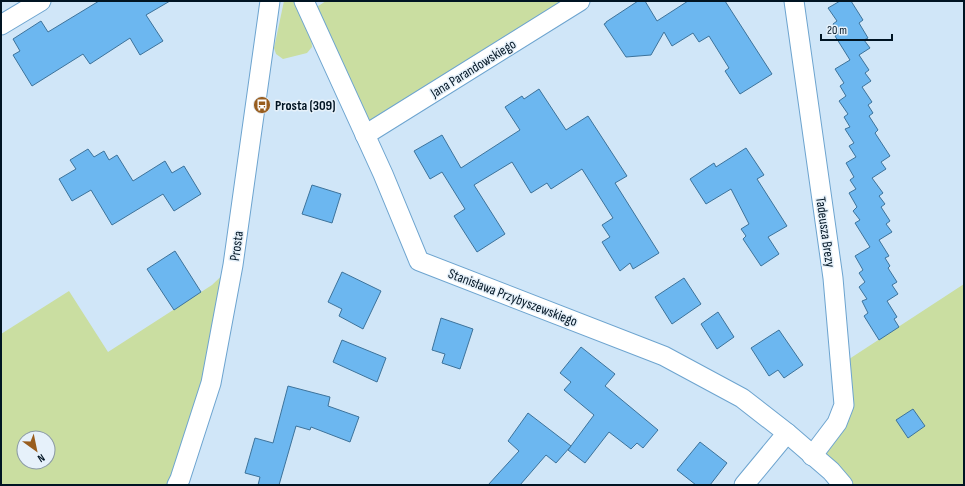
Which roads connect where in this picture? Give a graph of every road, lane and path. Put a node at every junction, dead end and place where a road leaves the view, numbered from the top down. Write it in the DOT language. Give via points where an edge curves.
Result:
graph roads {
  1 [pos="41,1"];
  2 [pos="270,1"];
  3 [pos="304,1"];
  4 [pos="580,1"];
  5 [pos="794,1"];
  6 [pos="1,25"];
  7 [pos="365,135"];
  8 [pos="787,433"];
  9 [pos="812,456"];
  10 [pos="180,483"];
  11 [pos="744,485"];
  12 [pos="843,485"];
  1 -- 6 [label="street"];
  2 -- 10 [label="street, Prosta" via="233,265 211,382"];
  3 -- 7 [label="street, Stanisława Przybyszewskiego"];
  4 -- 7 [label="street, Jana Parandowskiego"];
  5 -- 9 [label="street, Tadeusza Brezy" via="833,278 844,405 837,423"];
  7 -- 8 [label="street, Stanisława Przybyszewskiego" via="419,261 664,356 742,398"];
  8 -- 9 [label="street, Stanisława Przybyszewskiego"];
  8 -- 11 [label="street"];
  9 -- 12 [label="street, Stanisława Przybyszewskiego" via="831,471"];
}
